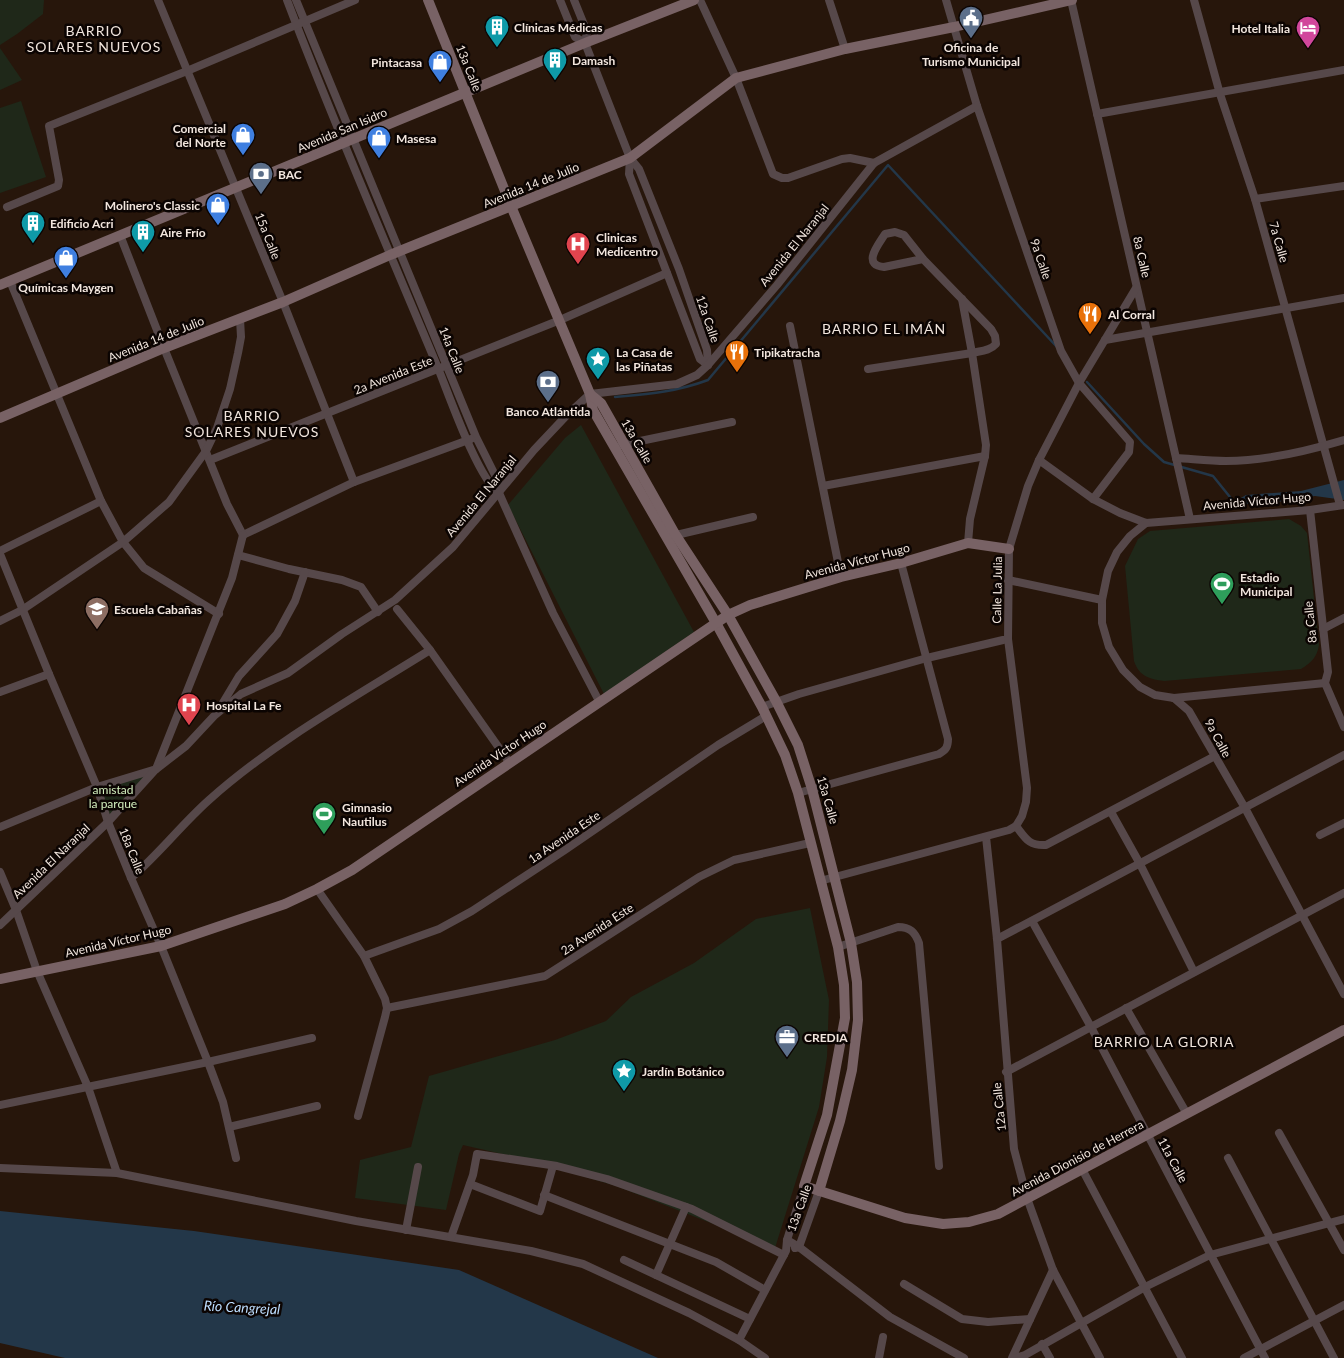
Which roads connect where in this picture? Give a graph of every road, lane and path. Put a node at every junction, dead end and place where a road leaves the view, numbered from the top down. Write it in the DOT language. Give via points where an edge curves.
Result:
graph roads {
  1 [pos="158,0"];
  2 [pos="287,0"];
  3 [pos="296,0"];
  4 [pos="355,0"];
  5 [pos="428,0"];
  6 [pos="560,0"];
  7 [pos="574,0"];
  8 [pos="694,0"];
  9 [pos="700,0"];
  10 [pos="829,0"];
  11 [pos="946,0"];
  12 [pos="1071,0"];
  13 [pos="1194,0"];
  14 [pos="300,22"];
  15 [pos="954,27"];
  16 [pos="585,43"];
  17 [pos="845,49"];
  18 [pos="1344,70"];
  19 [pos="187,71"];
  20 [pos="736,78"];
  21 [pos="465,93"];
  22 [pos="1220,94"];
  23 [pos="976,106"];
  24 [pos="1097,114"];
  25 [pos="348,140"];
  26 [pos="630,158"];
  27 [pos="874,163"];
  28 [pos="236,186"];
  29 [pos="1344,186"];
  30 [pos="1255,199"];
  31 [pos="511,206"];
  32 [pos="7,207"];
  33 [pos="120,235"];
  34 [pos="395,254"];
  35 [pos="923,259"];
  36 [pos="667,273"];
  37 [pos="10,281"];
  38 [pos="0,285"];
  39 [pos="1136,288"];
  40 [pos="961,297"];
  41 [pos="1344,298"];
  42 [pos="283,302"];
  43 [pos="1286,308"];
  44 [pos="240,319"];
  45 [pos="560,320"];
  46 [pos="790,326"];
  47 [pos="1147,331"];
  48 [pos="1105,340"];
  49 [pos="164,348"];
  50 [pos="972,353"];
  51 [pos="446,365"];
  52 [pos="708,365"];
  53 [pos="438,368"];
  54 [pos="868,369"];
  55 [pos="1079,383"];
  56 [pos="58,394"];
  57 [pos="590,394"];
  58 [pos="326,414"];
  59 [pos="0,418"];
  60 [pos="732,422"];
  61 [pos="476,437"];
  62 [pos="467,440"];
  63 [pos="1344,440"];
  64 [pos="619,446"];
  65 [pos="1323,446"];
  66 [pos="206,451"];
  67 [pos="985,456"];
  68 [pos="1176,458"];
  69 [pos="210,460"];
  70 [pos="1039,460"];
  71 [pos="354,482"];
  72 [pos="824,486"];
  73 [pos="499,493"];
  74 [pos="1093,499"];
  75 [pos="100,501"];
  76 [pos="1342,505"];
  77 [pos="1310,510"];
  78 [pos="753,517"];
  79 [pos="1190,519"];
  80 [pos="1146,523"];
  81 [pos="243,535"];
  82 [pos="671,537"];
  83 [pos="123,542"];
  84 [pos="968,543"];
  85 [pos="1009,549"];
  86 [pos="0,552"];
  87 [pos="238,555"];
  88 [pos="901,563"];
  89 [pos="305,572"];
  90 [pos="841,577"];
  91 [pos="1008,580"];
  92 [pos="1102,600"];
  93 [pos="22,610"];
  94 [pos="397,610"];
  95 [pos="378,612"];
  96 [pos="219,614"];
  97 [pos="728,615"];
  98 [pos="1344,618"];
  99 [pos="0,622"];
  100 [pos="716,623"];
  101 [pos="1323,629"];
  102 [pos="1003,640"];
  103 [pos="430,650"];
  104 [pos="927,658"];
  105 [pos="48,674"];
  106 [pos="1325,683"];
  107 [pos="0,692"];
  108 [pos="1174,698"];
  109 [pos="599,701"];
  110 [pos="776,701"];
  111 [pos="764,711"];
  112 [pos="214,716"];
  113 [pos="1344,727"];
  114 [pos="1344,755"];
  115 [pos="1215,756"];
  116 [pos="509,762"];
  117 [pos="155,770"];
  118 [pos="97,787"];
  119 [pos="812,788"];
  120 [pos="798,793"];
  121 [pos="1246,808"];
  122 [pos="1111,812"];
  123 [pos="108,822"];
  124 [pos="1344,823"];
  125 [pos="1016,826"];
  126 [pos="0,827"];
  127 [pos="1320,835"];
  128 [pos="986,837"];
  129 [pos="810,843"];
  130 [pos="1140,864"];
  131 [pos="0,872"];
  132 [pos="836,876"];
  133 [pos="131,878"];
  134 [pos="820,881"];
  135 [pos="317,889"];
  136 [pos="1344,893"];
  137 [pos="16,910"];
  138 [pos="1303,915"];
  139 [pos="1032,921"];
  140 [pos="0,925"];
  141 [pos="997,939"];
  142 [pos="851,943"];
  143 [pos="161,946"];
  144 [pos="838,948"];
  145 [pos="364,956"];
  146 [pos="37,971"];
  147 [pos="1194,972"];
  148 [pos="0,979"];
  149 [pos="1344,994"];
  150 [pos="387,1008"];
  151 [pos="1126,1008"];
  152 [pos="1091,1027"];
  153 [pos="1344,1030"];
  154 [pos="312,1038"];
  155 [pos="208,1062"];
  156 [pos="837,1067"];
  157 [pos="852,1070"];
  158 [pos="1006,1072"];
  159 [pos="88,1087"];
  160 [pos="0,1105"];
  161 [pos="317,1106"];
  162 [pos="1187,1114"];
  163 [pos="358,1116"];
  164 [pos="229,1127"];
  165 [pos="1279,1133"];
  166 [pos="1147,1135"];
  167 [pos="236,1158"];
  168 [pos="1228,1158"];
  169 [pos="553,1166"];
  170 [pos="940,1166"];
  171 [pos="418,1167"];
  172 [pos="0,1168"];
  173 [pos="1082,1169"];
  174 [pos="117,1173"];
  175 [pos="470,1184"];
  176 [pos="804,1186"];
  177 [pos="819,1191"];
  178 [pos="544,1195"];
  179 [pos="1027,1198"];
  180 [pos="686,1207"];
  181 [pos="1344,1219"];
  182 [pos="1329,1223"];
  183 [pos="406,1230"];
  184 [pos="451,1238"];
  185 [pos="1270,1239"];
  186 [pos="787,1240"];
  187 [pos="670,1244"];
  188 [pos="799,1247"];
  189 [pos="1344,1250"];
  190 [pos="785,1253"];
  191 [pos="1210,1255"];
  192 [pos="624,1260"];
  193 [pos="1052,1270"];
  194 [pos="656,1275"];
  195 [pos="904,1284"];
  196 [pos="1145,1287"];
  197 [pos="765,1290"];
  198 [pos="1344,1306"];
  199 [pos="750,1319"];
  200 [pos="1030,1319"];
  201 [pos="1314,1320"];
  202 [pos="1081,1322"];
  203 [pos="883,1337"];
  204 [pos="739,1340"];
  205 [pos="1042,1344"];
  206 [pos="1260,1349"];
  207 [pos="765,1358"];
  208 [pos="879,1358"];
  209 [pos="964,1358"];
  210 [pos="1014,1358"];
  211 [pos="1050,1358"];
  212 [pos="1100,1358"];
  213 [pos="1182,1358"];
  214 [pos="1244,1358"];
  215 [pos="1265,1358"];
  216 [pos="1334,1358"];
  1 -- 19 [label="street, 15a Calle"];
  2 -- 14 [label="street, 14a Calle"];
  3 -- 14 [label="street, 14a Calle"];
  4 -- 14 [label="street"];
  5 -- 21 [label="street, 13a Calle"];
  6 -- 16 [label="street, 12a Calle" via="575,37"];
  7 -- 16 [label="street, 12a Calle" via="587,32"];
  8 -- 16 [label="street, Avenida San Isidro"];
  9 -- 20 [label="street"];
  10 -- 17 [label="street"];
  11 -- 15 [label="street, 9a Calle"];
  12 -- 15 [label="street, Avenida 14 de Julio"];
  12 -- 24 [label="street, 8a Calle"];
  13 -- 22 [label="street, 7a Calle"];
  14 -- 19 [label="street"];
  14 -- 25 [label="street, 14a Calle"];
  15 -- 17 [label="street, Avenida 14 de Julio"];
  15 -- 23 [label="street, 9a Calle"];
  16 -- 21 [label="street, Avenida San Isidro"];
  16 -- 26 [label="street, 12a Calle"];
  17 -- 20 [label="street, Avenida 14 de Julio"];
  18 -- 22 [label="street"];
  19 -- 28 [label="street, 15a Calle"];
  19 -- 32 [label="street" via="49,126 58,186"];
  20 -- 26 [label="street, Avenida 14 de Julio"];
  20 -- 27 [label="street" via="774,174 788,178 850,158"];
  21 -- 25 [label="street, Avenida San Isidro"];
  21 -- 31 [label="street, 13a Calle"];
  22 -- 24 [label="street"];
  22 -- 30 [label="street, 7a Calle"];
  23 -- 27 [label="street, Avenida El Naranjal"];
  23 -- 55 [label="street, 9a Calle" via="1061,351"];
  24 -- 39 [label="street, 8a Calle"];
  25 -- 28 [label="street, Avenida San Isidro"];
  25 -- 34 [label="street, 14a Calle"];
  26 -- 31 [label="street, Avenida 14 de Julio"];
  26 -- 36 [label="street, 12a Calle" via="629,174"];
  26 -- 52 [label="street, 12a Calle" via="640,169 679,269 707,350"];
  27 -- 52 [label="street, Avenida El Naranjal" via="777,285"];
  28 -- 33 [label="street, Avenida San Isidro"];
  28 -- 42 [label="street, 15a Calle"];
  29 -- 30 [label="street"];
  30 -- 43 [label="street, 7a Calle"];
  31 -- 34 [label="street, Avenida 14 de Julio"];
  31 -- 45 [label="street, 13a Calle"];
  33 -- 37 [label="street, Avenida San Isidro"];
  33 -- 49 [label="street"];
  34 -- 42 [label="street, Avenida 14 de Julio"];
  34 -- 51 [label="street, 14a Calle"];
  34 -- 53 [label="street"];
  35 -- 35 [label="street" via="904,235 895,232 885,234 873,256 879,267"];
  35 -- 40 [label="street"];
  36 -- 45 [label="street, 2a Avenida Este"];
  36 -- 52 [label="street, 12a Calle" via="700,359"];
  37 -- 38 [label="street, Avenida San Isidro"];
  37 -- 56 [label="street"];
  39 -- 47 [label="street, 8a Calle"];
  39 -- 48 [label="street, Calle La Julia"];
  40 -- 50 [label="street"];
  40 -- 50 [label="street" via="997,340 993,348"];
  41 -- 43 [label="street"];
  42 -- 44 [label="street, Avenida 14 de Julio"];
  42 -- 58 [label="street, 15a Calle"];
  43 -- 47 [label="street"];
  43 -- 65 [label="street, 7a Calle"];
  44 -- 49 [label="street, Avenida 14 de Julio"];
  44 -- 66 [label="street" via="241,337 230,389"];
  45 -- 51 [label="street, 2a Avenida Este"];
  45 -- 57 [label="street, 13a Calle"];
  46 -- 72 [label="street"];
  47 -- 48 [label="street"];
  47 -- 68 [label="street, 8a Calle"];
  48 -- 55 [label="street, Calle La Julia"];
  49 -- 56 [label="street, Avenida 14 de Julio"];
  49 -- 66 [label="street"];
  50 -- 54 [label="street"];
  50 -- 67 [label="street" via="985,433"];
  51 -- 53 [label="street, 2a Avenida Este"];
  51 -- 61 [label="street, 14a Calle"];
  52 -- 57 [label="street, Avenida El Naranjal" via="697,375 677,384"];
  53 -- 58 [label="street, 2a Avenida Este"];
  53 -- 62 [label="street"];
  55 -- 70 [label="street, Calle La Julia"];
  55 -- 74 [label="street, 9a Calle" via="1130,442 1129,452"];
  56 -- 59 [label="street, Avenida 14 de Julio"];
  56 -- 75 [label="street"];
  57 -- 64 [label="street, 13a Calle" via="601,403"];
  57 -- 73 [label="street, Avenida El Naranjal" via="534,450"];
  58 -- 69 [label="street, 2a Avenida Este"];
  58 -- 71 [label="street, 15a Calle"];
  60 -- 64 [label="street"];
  61 -- 62 [label="street"];
  61 -- 73 [label="street, 14a Calle" via="498,483"];
  62 -- 71 [label="street"];
  62 -- 73 [label="street" via="491,488"];
  63 -- 65 [label="street"];
  64 -- 82 [label="street, 13a Calle"];
  65 -- 68 [label="street" via="1253,459"];
  65 -- 76 [label="street, 7a Calle"];
  66 -- 69 [label="street"];
  66 -- 83 [label="street" via="169,502"];
  67 -- 72 [label="street"];
  67 -- 84 [label="street" via="970,519"];
  68 -- 79 [label="street, 8a Calle"];
  69 -- 81 [label="street"];
  70 -- 74 [label="street, Avenida Víctor Hugo"];
  70 -- 85 [label="street, Calle La Julia"];
  71 -- 81 [label="street"];
  72 -- 90 [label="street"];
  73 -- 95 [label="street, Avenida El Naranjal" via="453,547"];
  73 -- 109 [label="street, 14a Calle" via="553,613"];
  74 -- 80 [label="street, Avenida Víctor Hugo"];
  75 -- 83 [label="street"];
  75 -- 86 [label="street"];
  76 -- 77 [label="street, Avenida Víctor Hugo"];
  77 -- 79 [label="street, Avenida Víctor Hugo"];
  77 -- 101 [label="street, 8a Calle"];
  78 -- 82 [label="street"];
  79 -- 80 [label="street, Avenida Víctor Hugo"];
  80 -- 92 [label="street" via="1117,552 1108,571"];
  81 -- 87 [label="street"];
  82 -- 97 [label="street, 13a Calle"];
  82 -- 100 [label="street, 13a Calle"];
  83 -- 93 [label="street"];
  83 -- 96 [label="street" via="144,568"];
  84 -- 85 [label="street, Avenida Víctor Hugo"];
  84 -- 88 [label="street, Avenida Víctor Hugo"];
  85 -- 91 [label="street, Calle La Julia"];
  86 -- 93 [label="street, 18a Calle"];
  87 -- 89 [label="street"];
  87 -- 96 [label="street"];
  88 -- 90 [label="street, Avenida Víctor Hugo"];
  88 -- 104 [label="street"];
  89 -- 95 [label="street" via="361,587"];
  89 -- 112 [label="street" via="295,601 277,634 239,676"];
  90 -- 97 [label="street, Avenida Víctor Hugo"];
  91 -- 92 [label="street"];
  91 -- 125 [label="street, Calle La Julia" via="1008,639 1027,788 1022,816"];
  92 -- 108 [label="street" via="1102,623 1108,647 1123,670 1147,691"];
  93 -- 99 [label="street"];
  93 -- 105 [label="street, 18a Calle"];
  94 -- 103 [label="street"];
  95 -- 112 [label="street, Avenida El Naranjal" via="288,673 241,694"];
  96 -- 117 [label="street"];
  97 -- 100 [label="street, Avenida Víctor Hugo"];
  97 -- 110 [label="street, 13a Calle"];
  98 -- 101 [label="street"];
  100 -- 109 [label="street, Avenida Víctor Hugo"];
  100 -- 111 [label="street, 13a Calle"];
  101 -- 106 [label="street, 8a Calle" via="1328,672"];
  102 -- 104 [label="street, 1a Avenida Este"];
  103 -- 116 [label="street"];
  103 -- 133 [label="street" via="250,767 208,801"];
  104 -- 110 [label="street, 1a Avenida Este"];
  104 -- 119 [label="street" via="948,739 945,751"];
  105 -- 107 [label="street"];
  105 -- 118 [label="street, 18a Calle"];
  106 -- 108 [label="street"];
  106 -- 113 [label="street, 8a Calle"];
  108 -- 115 [label="street, 9a Calle" via="1199,725"];
  109 -- 116 [label="street, Avenida Víctor Hugo"];
  110 -- 111 [label="street, 1a Avenida Este"];
  110 -- 119 [label="street, 13a Calle" via="798,745"];
  111 -- 120 [label="street, 13a Calle" via="785,755"];
  111 -- 145 [label="street, 1a Avenida Este" via="472,911 439,930"];
  112 -- 117 [label="street, Avenida El Naranjal" via="186,746"];
  114 -- 121 [label="street"];
  115 -- 121 [label="street, 9a Calle"];
  115 -- 122 [label="street"];
  116 -- 135 [label="street, Avenida Víctor Hugo" via="352,870"];
  117 -- 118 [label="street"];
  117 -- 123 [label="street, Avenida El Naranjal"];
  118 -- 123 [label="street, 18a Calle"];
  118 -- 126 [label="street"];
  119 -- 120 [label="street"];
  119 -- 132 [label="street, 13a Calle"];
  120 -- 129 [label="street, 13a Calle"];
  121 -- 130 [label="street"];
  121 -- 138 [label="street, 9a Calle"];
  122 -- 125 [label="street" via="1046,845 1034,846"];
  122 -- 130 [label="street"];
  123 -- 133 [label="street, 18a Calle"];
  123 -- 137 [label="street, Avenida El Naranjal"];
  124 -- 127 [label="street"];
  125 -- 128 [label="street"];
  128 -- 132 [label="street"];
  128 -- 141 [label="street, 12a Calle"];
  129 -- 134 [label="street, 13a Calle"];
  129 -- 150 [label="street, 2a Avenida Este" via="734,860 699,877 545,976"];
  130 -- 139 [label="street"];
  130 -- 147 [label="street"];
  131 -- 137 [label="street"];
  132 -- 134 [label="street"];
  132 -- 142 [label="street, 13a Calle"];
  133 -- 143 [label="street, 18a Calle"];
  134 -- 144 [label="street, 13a Calle"];
  135 -- 143 [label="street, Avenida Víctor Hugo" via="285,904"];
  135 -- 145 [label="street"];
  136 -- 138 [label="street"];
  137 -- 140 [label="street, Avenida El Naranjal"];
  137 -- 146 [label="street"];
  138 -- 147 [label="street"];
  138 -- 149 [label="street, 9a Calle"];
  139 -- 141 [label="street"];
  139 -- 152 [label="street, 11a Calle"];
  141 -- 158 [label="street, 12a Calle"];
  142 -- 144 [label="street"];
  142 -- 157 [label="street, 13a Calle" via="858,1020"];
  142 -- 170 [label="street" via="898,927 912,930 916,936"];
  143 -- 146 [label="street, Avenida Víctor Hugo"];
  143 -- 155 [label="street, 18a Calle"];
  144 -- 156 [label="street, 13a Calle" via="846,1018"];
  145 -- 150 [label="street"];
  146 -- 148 [label="street, Avenida Víctor Hugo"];
  146 -- 159 [label="street"];
  147 -- 151 [label="street"];
  150 -- 163 [label="street"];
  151 -- 152 [label="street"];
  151 -- 162 [label="street"];
  152 -- 158 [label="street"];
  152 -- 166 [label="street, 11a Calle"];
  153 -- 162 [label="street, Avenida Dionisio de Herrera"];
  154 -- 155 [label="street"];
  155 -- 159 [label="street"];
  155 -- 164 [label="street, 18a Calle"];
  156 -- 157 [label="street"];
  156 -- 176 [label="street, 13a Calle" via="827,1115"];
  157 -- 177 [label="street, 13a Calle"];
  158 -- 179 [label="street, 12a Calle" via="1014,1149"];
  159 -- 160 [label="street"];
  159 -- 174 [label="street"];
  161 -- 164 [label="street"];
  162 -- 166 [label="street, Avenida Dionisio de Herrera"];
  164 -- 167 [label="street, 18a Calle"];
  165 -- 182 [label="street"];
  166 -- 173 [label="street, Avenida Dionisio de Herrera"];
  166 -- 191 [label="street, 11a Calle"];
  168 -- 185 [label="street"];
  169 -- 175 [label="street" via="476,1154"];
  169 -- 178 [label="street"];
  169 -- 180 [label="street" via="607,1179"];
  171 -- 183 [label="street"];
  172 -- 174 [label="street"];
  173 -- 179 [label="street, Avenida Dionisio de Herrera"];
  173 -- 196 [label="street"];
  174 -- 183 [label="street"];
  175 -- 178 [label="street" via="540,1211"];
  175 -- 184 [label="street"];
  176 -- 177 [label="street, Avenida Dionisio de Herrera"];
  176 -- 186 [label="street, 13a Calle"];
  177 -- 179 [label="street, Avenida Dionisio de Herrera" via="905,1218 944,1224 969,1222 998,1214"];
  177 -- 188 [label="street, 13a Calle"];
  178 -- 187 [label="street"];
  179 -- 193 [label="street, 12a Calle"];
  180 -- 187 [label="street"];
  180 -- 190 [label="street"];
  181 -- 182 [label="street"];
  182 -- 185 [label="street"];
  182 -- 189 [label="street"];
  183 -- 184 [label="street"];
  184 -- 204 [label="street" via="531,1251 583,1264"];
  185 -- 191 [label="street"];
  185 -- 201 [label="street"];
  186 -- 188 [label="street"];
  186 -- 190 [label="street, 13a Calle"];
  187 -- 194 [label="street"];
  187 -- 197 [label="street" via="716,1262"];
  188 -- 190 [label="street, 13a Calle"];
  188 -- 209 [label="street" via="890,1317"];
  190 -- 197 [label="street, 13a Calle"];
  191 -- 196 [label="street"];
  191 -- 206 [label="street, 11a Calle"];
  192 -- 194 [label="street"];
  193 -- 200 [label="street"];
  193 -- 202 [label="street, 12a Calle"];
  194 -- 199 [label="street"];
  195 -- 200 [label="street" via="962,1319 988,1322"];
  196 -- 202 [label="street"];
  196 -- 213 [label="street"];
  197 -- 199 [label="street, 13a Calle"];
  198 -- 201 [label="street"];
  199 -- 204 [label="street, 13a Calle"];
  200 -- 210 [label="street"];
  201 -- 206 [label="street"];
  201 -- 216 [label="street"];
  202 -- 205 [label="street"];
  202 -- 212 [label="street, 12a Calle"];
  203 -- 208 [label="street"];
  204 -- 207 [label="street"];
  205 -- 210 [label="street"];
  205 -- 211 [label="street"];
  206 -- 214 [label="street"];
  206 -- 215 [label="street, 11a Calle"];
}
